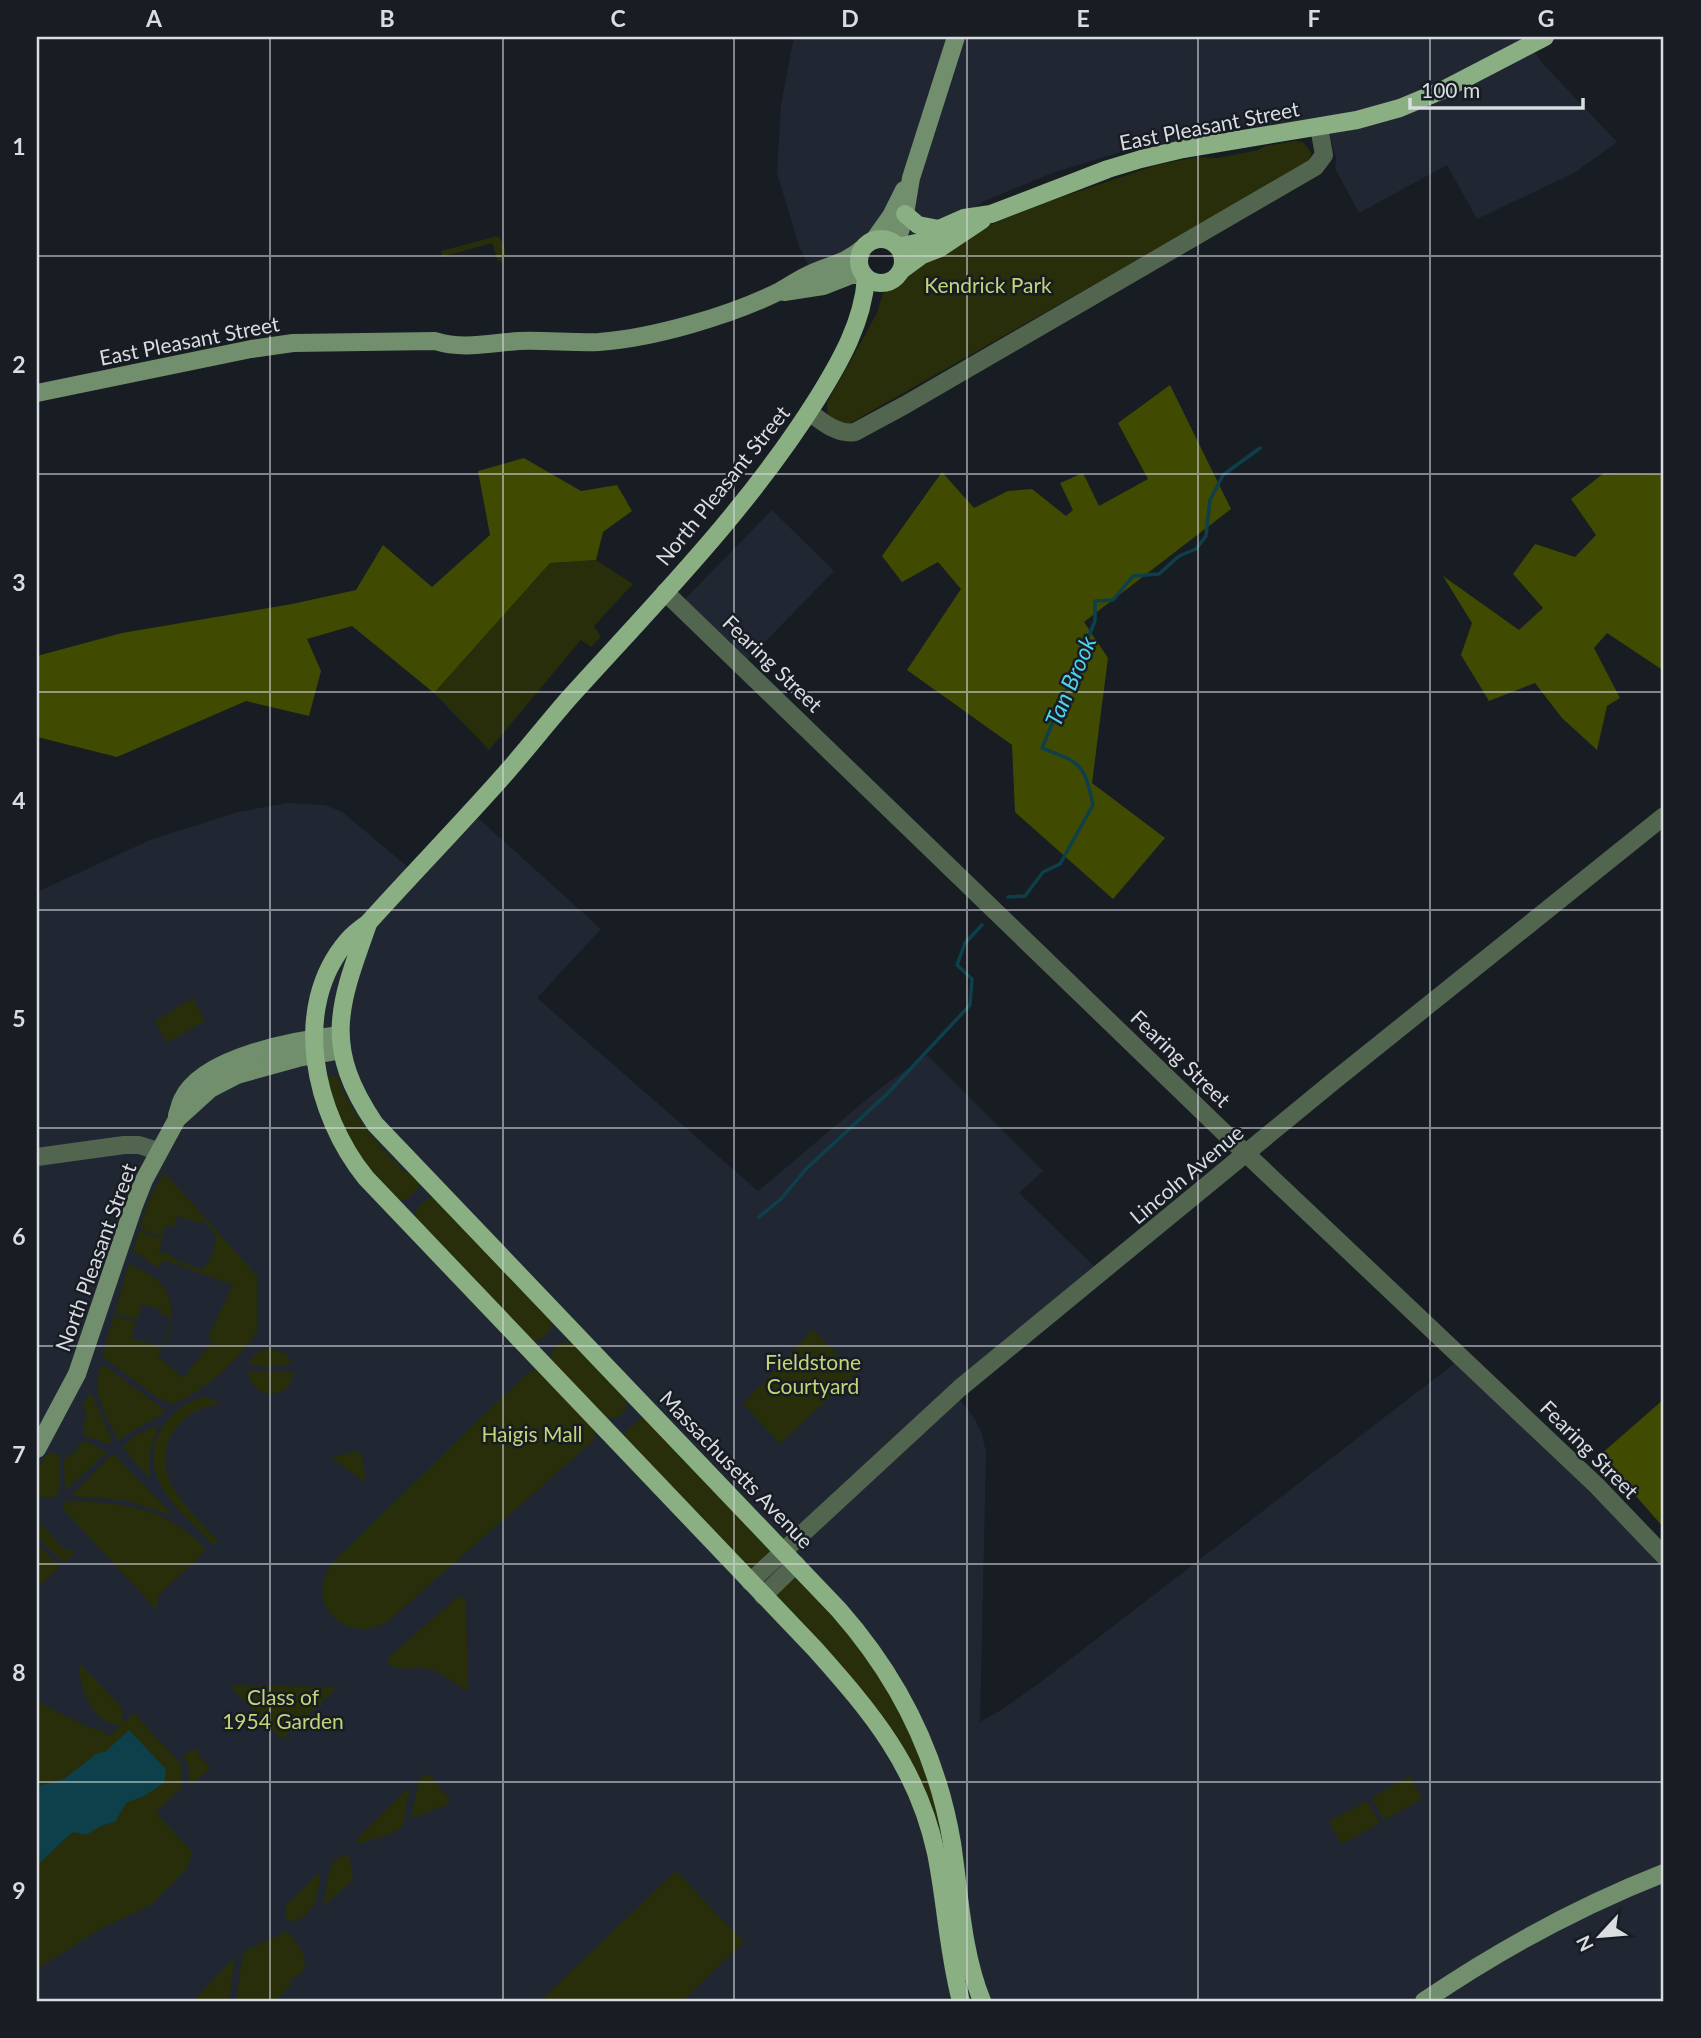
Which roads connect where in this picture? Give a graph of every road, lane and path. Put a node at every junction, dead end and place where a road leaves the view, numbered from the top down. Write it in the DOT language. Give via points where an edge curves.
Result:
graph roads {
  1 [pos="956,37"];
  2 [pos="1545,37"];
  3 [pos="1320,127"];
  4 [pos="911,178"];
  5 [pos="905,214"];
  6 [pos="991,214"];
  7 [pos="939,229"];
  8 [pos="868,244"];
  9 [pos="897,246"];
  10 [pos="902,269"];
  11 [pos="865,277"];
  12 [pos="886,284"];
  13 [pos="777,292"];
  14 [pos="842,356"];
  15 [pos="37,393"];
  16 [pos="809,412"];
  17 [pos="665,592"];
  18 [pos="1664,816"];
  19 [pos="368,923"];
  20 [pos="341,1042"];
  21 [pos="315,1046"];
  22 [pos="158,1151"];
  23 [pos="1247,1153"];
  24 [pos="37,1157"];
  25 [pos="37,1449"];
  26 [pos="1664,1556"];
  27 [pos="790,1558"];
  28 [pos="750,1582"];
  29 [pos="763,1596"];
  30 [pos="1664,1873"];
  31 [pos="961,2001"];
  32 [pos="982,2001"];
  33 [pos="1424,2001"];
  1 -- 4 [label="main road"];
  2 -- 3 [label="main road" via="1410,104"];
  3 -- 6 [label="main road, East Pleasant Street" via="1141,159"];
  3 -- 16 [label="street, North Pleasant Street" via="1324,155 1315,167 970,369 855,432 838,431"];
  4 -- 5 [label="main road"];
  4 -- 8 [label="main road" via="891,216"];
  5 -- 7 [label="main road" via="918,225"];
  5 -- 9 [label="main road"];
  6 -- 7 [label="main road, East Pleasant Street" via="964,218"];
  6 -- 10 [label="main road, East Pleasant Street"];
  7 -- 9 [label="main road, East Pleasant Street" via="925,241"];
  8 -- 9 [label="main road" via="886,239"];
  8 -- 11 [label="main road" via="859,262"];
  8 -- 13 [label="main road, East Pleasant Street" via="849,260"];
  9 -- 10 [label="main road"];
  10 -- 12 [label="main road"];
  11 -- 12 [label="main road"];
  11 -- 13 [label="main road, East Pleasant Street" via="851,275 816,288"];
  11 -- 14 [label="main road" via="865,297"];
  12 -- 14 [label="main road" via="863,331"];
  13 -- 15 [label="main road, East Pleasant Street" via="653,334 597,342 498,342 449,335 435,341 293,343"];
  14 -- 16 [label="main road"];
  16 -- 17 [label="main road, North Pleasant Street" via="747,497"];
  17 -- 19 [label="main road, North Pleasant Street"];
  17 -- 23 [label="street, Fearing Street"];
  18 -- 23 [label="street, Lincoln Avenue"];
  19 -- 20 [label="main road, North Pleasant Street" via="347,981"];
  19 -- 21 [label="main road, North Pleasant Street" via="349,938 328,971 317,1010"];
  20 -- 21 [label="main road, North Pleasant Street"];
  20 -- 27 [label="main road, Massachusetts Avenue" via="352,1086 374,1124"];
  21 -- 22 [label="main road, North Pleasant Street" via="238,1059 200,1079 182,1099 177,1119"];
  21 -- 28 [label="main road" via="334,1127 366,1178"];
  22 -- 24 [label="street" via="124,1145"];
  22 -- 25 [label="main road, North Pleasant Street" via="123,1233 77,1374"];
  23 -- 26 [label="street, Fearing Street" via="1597,1486"];
  23 -- 27 [label="street, Lincoln Avenue" via="944,1402"];
  27 -- 28 [label="street, Lincoln Avenue"];
  27 -- 29 [label="street, Lincoln Avenue"];
  27 -- 32 [label="main road, Massachusetts Avenue" via="870,1648 918,1728 944,1805 969,1959"];
  28 -- 29 [label="main road"];
  29 -- 31 [label="main road" via="871,1713 909,1775 935,1849"];
  30 -- 33 [label="main road" via="1542,1930"];
}
